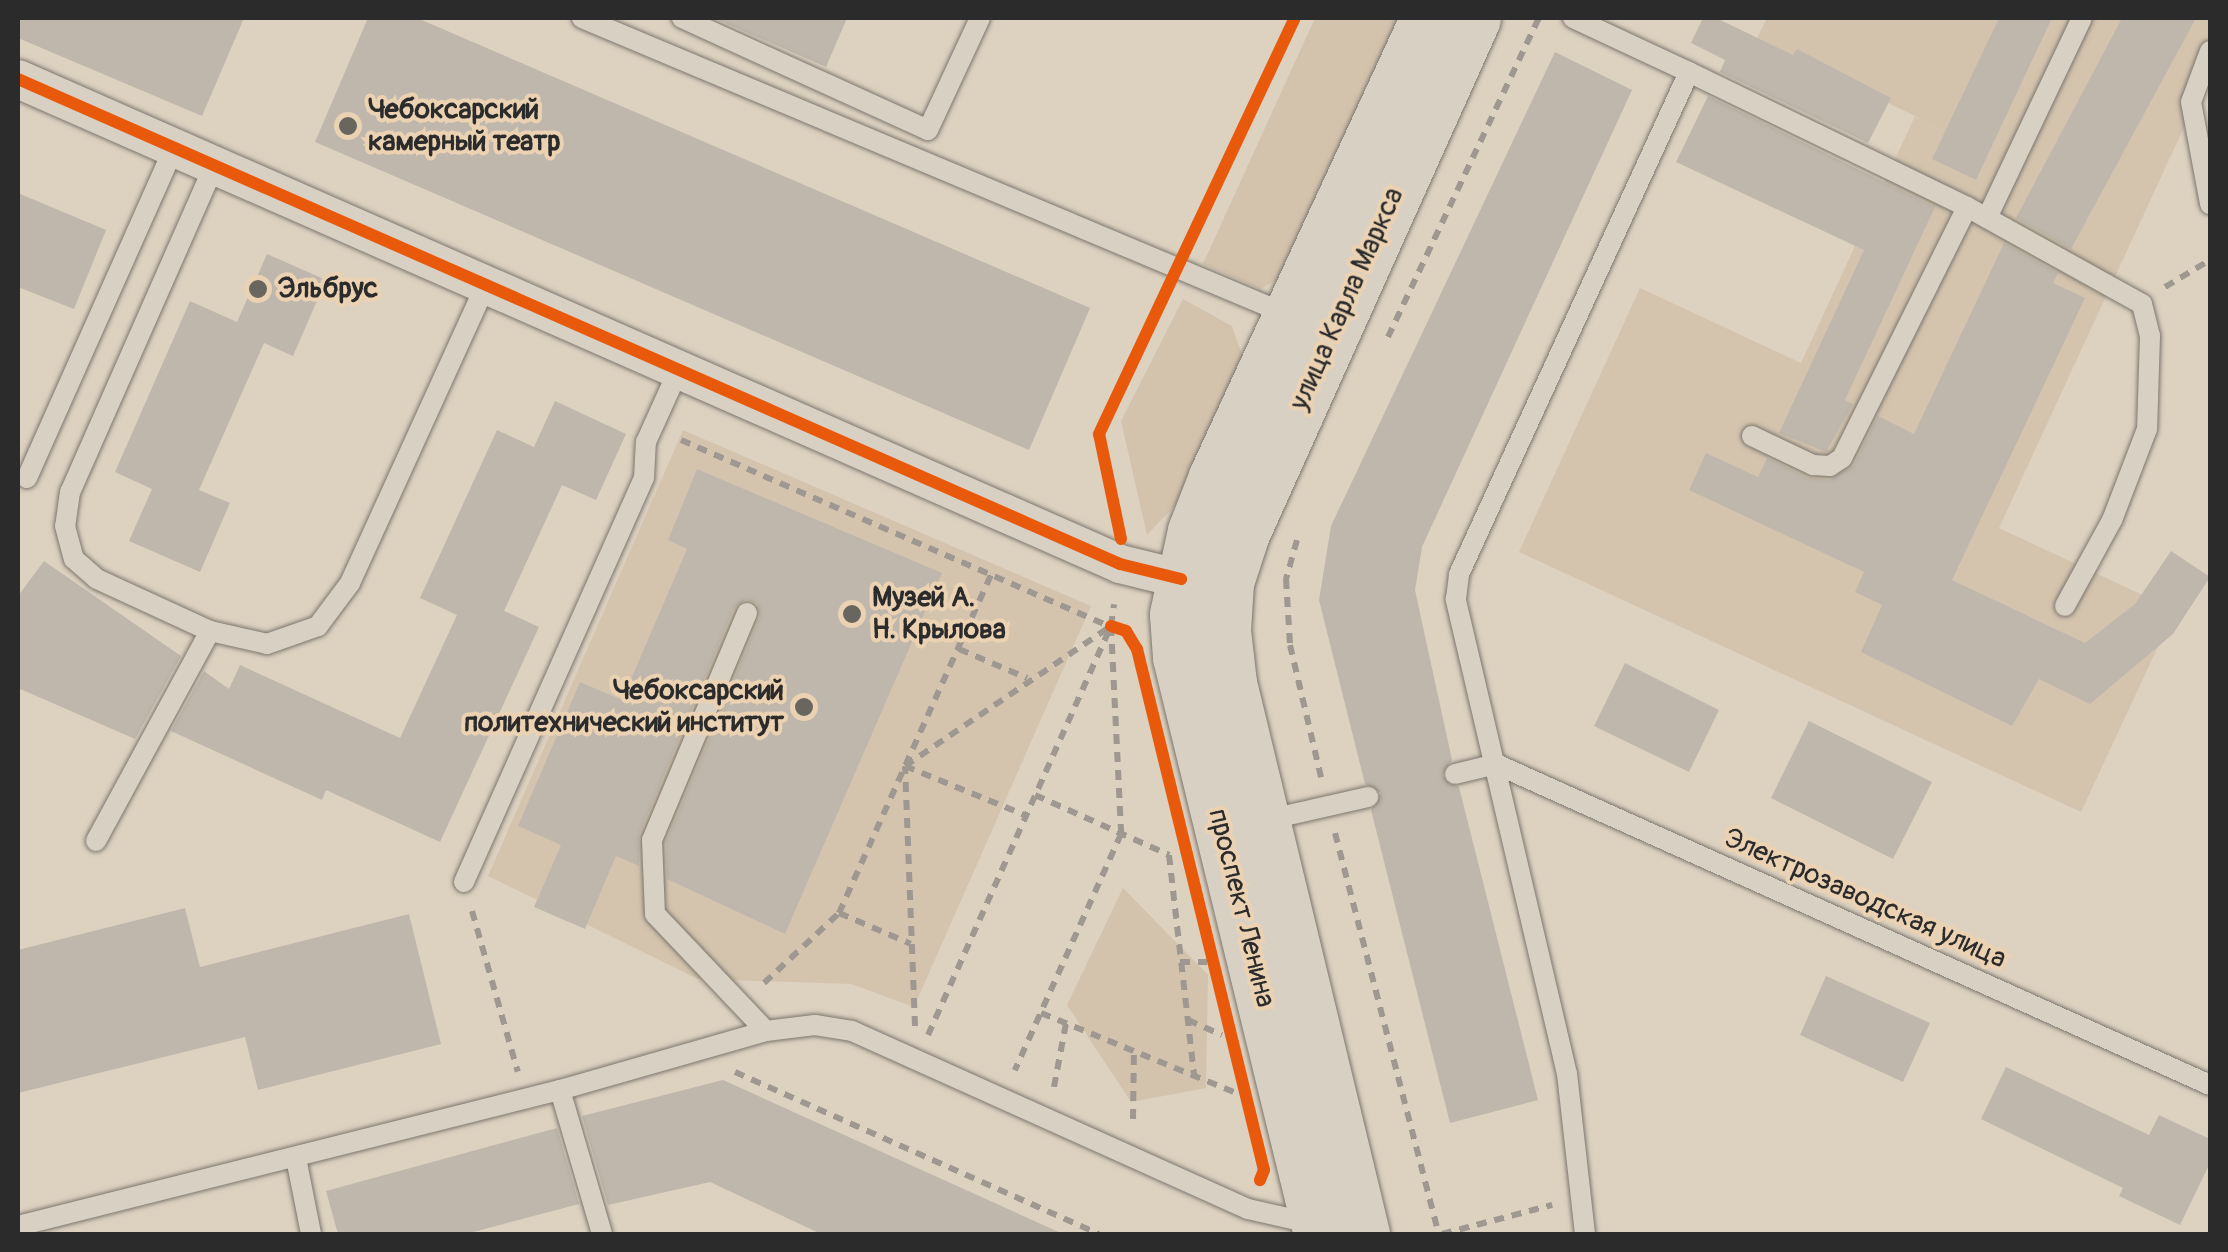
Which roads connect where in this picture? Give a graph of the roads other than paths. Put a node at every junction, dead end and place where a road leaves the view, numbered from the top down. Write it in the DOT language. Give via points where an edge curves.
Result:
graph roads {
  1 [pos="582,18"];
  2 [pos="682,18"];
  3 [pos="980,18"];
  4 [pos="1428,18"];
  5 [pos="1473,18"];
  6 [pos="1573,18"];
  7 [pos="2082,18"];
  8 [pos="2210,51"];
  9 [pos="1689,72"];
  10 [pos="18,79"];
  11 [pos="174,148"];
  12 [pos="214,166"];
  13 [pos="2210,204"];
  14 [pos="1966,208"];
  15 [pos="1986,218"];
  16 [pos="486,284"];
  17 [pos="1290,316"];
  18 [pos="679,369"];
  19 [pos="1752,436"];
  20 [pos="27,478"];
  21 [pos="1204,581"];
  22 [pos="2065,606"];
  23 [pos="747,613"];
  24 [pos="210,631"];
  25 [pos="1496,764"];
  26 [pos="1456,774"];
  27 [pos="1368,798"];
  28 [pos="1260,822"];
  29 [pos="96,840"];
  30 [pos="464,882"];
  31 [pos="766,1031"];
  32 [pos="2210,1084"];
  33 [pos="560,1090"];
  34 [pos="296,1158"];
  35 [pos="18,1226"];
  36 [pos="1339,1227"];
  37 [pos="312,1234"];
  38 [pos="602,1234"];
  39 [pos="1585,1234"];
  1 -- 17 [label="lane"];
  2 -- 3 [label="lane" via="928,130"];
  4 -- 17 [label="main road, улица Карла Маркса"];
  5 -- 21 [label="main road, улица Карла Маркса" via="1242,533"];
  6 -- 9 [label="lane"];
  7 -- 15 [label="lane"];
  8 -- 13 [label="lane" via="2191,102"];
  9 -- 14 [label="lane"];
  9 -- 25 [label="lane" via="1459,574 1456,598"];
  10 -- 11 [label="street"];
  11 -- 12 [label="street"];
  11 -- 20 [label="lane"];
  12 -- 16 [label="street"];
  12 -- 24 [label="lane" via="70,492 65,526 74,559 96,579"];
  14 -- 15 [label="lane"];
  14 -- 19 [label="lane" via="1842,458 1813,465"];
  15 -- 22 [label="lane" via="2117,284 2142,304 2150,336 2147,429 2112,520"];
  16 -- 18 [label="street"];
  16 -- 24 [label="lane" via="350,583 318,626 267,644"];
  17 -- 21 [label="main road, улица Карла Маркса" via="1216,478"];
  18 -- 21 [label="street" via="1120,564"];
  18 -- 30 [label="lane" via="652,428 644,478"];
  21 -- 28 [label="main road, проспект Ленина" via="1222,630"];
  21 -- 36 [label="main road, проспект Ленина" via="1180,656"];
  23 -- 31 [label="lane" via="652,840 655,914"];
  24 -- 29 [label="lane"];
  25 -- 26 [label="lane"];
  25 -- 32 [label="lane, Электрозаводская улица"];
  25 -- 39 [label="lane" via="1567,1074"];
  27 -- 28 [label="lane"];
  28 -- 36 [label="main road, проспект Ленина"];
  31 -- 33 [label="lane"];
  31 -- 36 [label="lane" via="815,1025 852,1031 1248,1209"];
  33 -- 34 [label="lane"];
  33 -- 38 [label="lane"];
  34 -- 35 [label="lane"];
  34 -- 37 [label="lane"];
}
